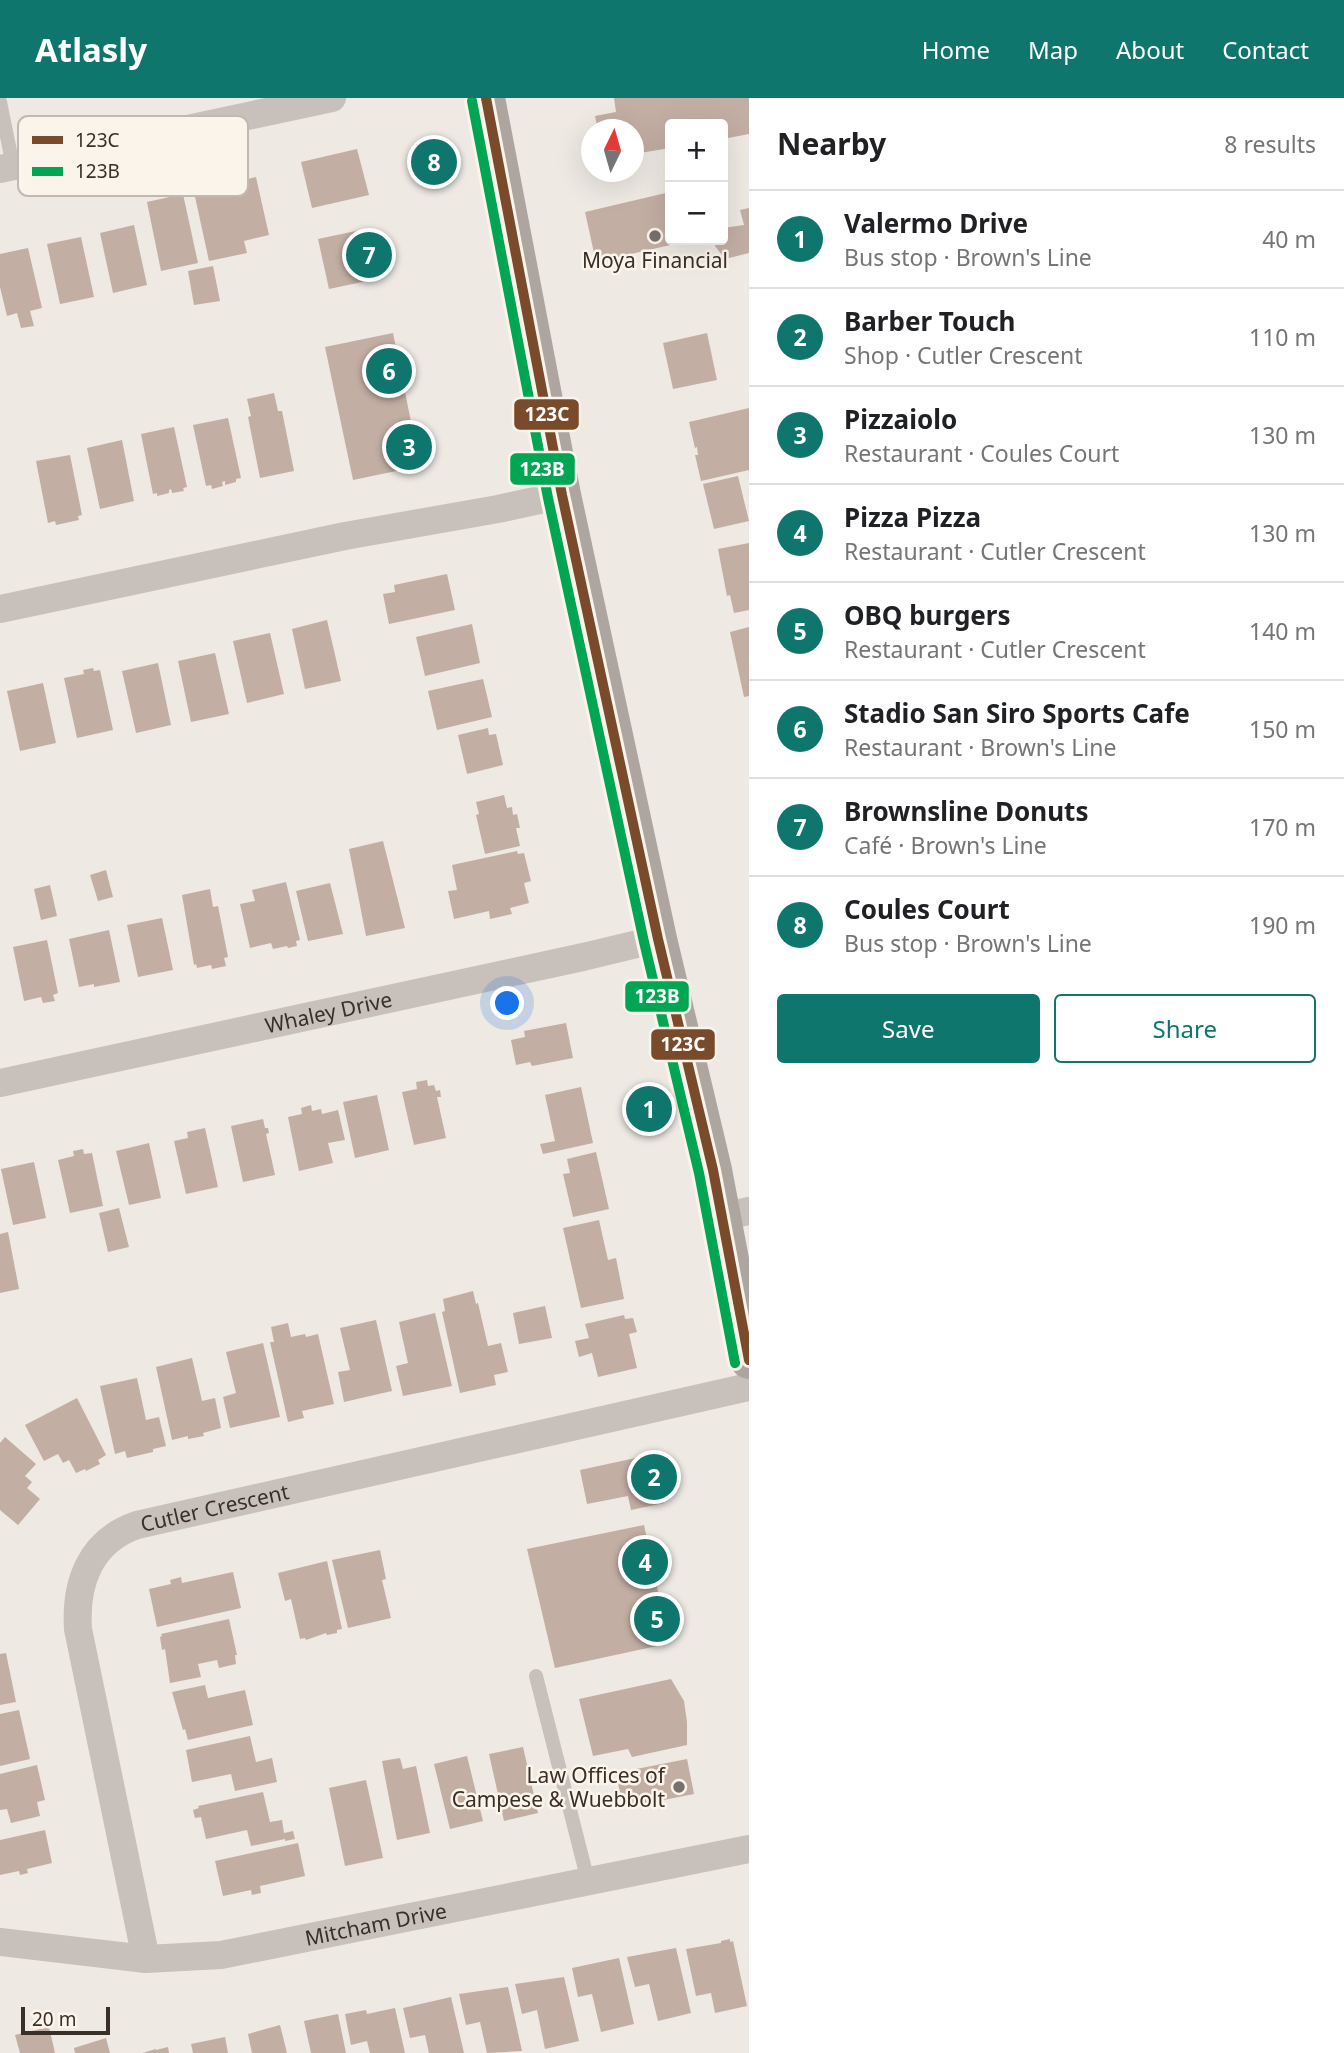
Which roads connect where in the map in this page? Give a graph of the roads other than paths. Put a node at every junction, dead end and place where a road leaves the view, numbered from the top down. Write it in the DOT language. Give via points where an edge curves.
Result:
graph roads {
  1 [pos="332,98"];
  2 [pos="486,98"];
  3 [pos="0,102"];
  4 [pos="248,116"];
  5 [pos="6,168"];
  6 [pos="562,495"];
  7 [pos="0,610"];
  8 [pos="658,939"];
  9 [pos="0,1083"];
  10 [pos="736,1214"];
  11 [pos="749,1360"];
  12 [pos="749,1387"];
  13 [pos="536,1676"];
  14 [pos="749,1849"];
  15 [pos="588,1881"];
  16 [pos="0,1942"];
  17 [pos="146,1959"];
  1 -- 4 [label="street"];
  2 -- 6 [label="main road"];
  3 -- 5 [label="lane"];
  6 -- 7 [label="street"];
  6 -- 8 [label="main road"];
  8 -- 9 [label="street, Whaley Drive"];
  8 -- 10 [label="main road" via="713,1170"];
  10 -- 11 [label="main road"];
  12 -- 17 [label="street, Cutler Crescent" via="137,1525 106,1542 80,1586 78,1629"];
  13 -- 15 [label="lane"];
  14 -- 15 [label="street, Mitcham Drive"];
  15 -- 17 [label="street, Mitcham Drive" via="221,1955"];
  16 -- 17 [label="street, Mitcham Drive"];
}
